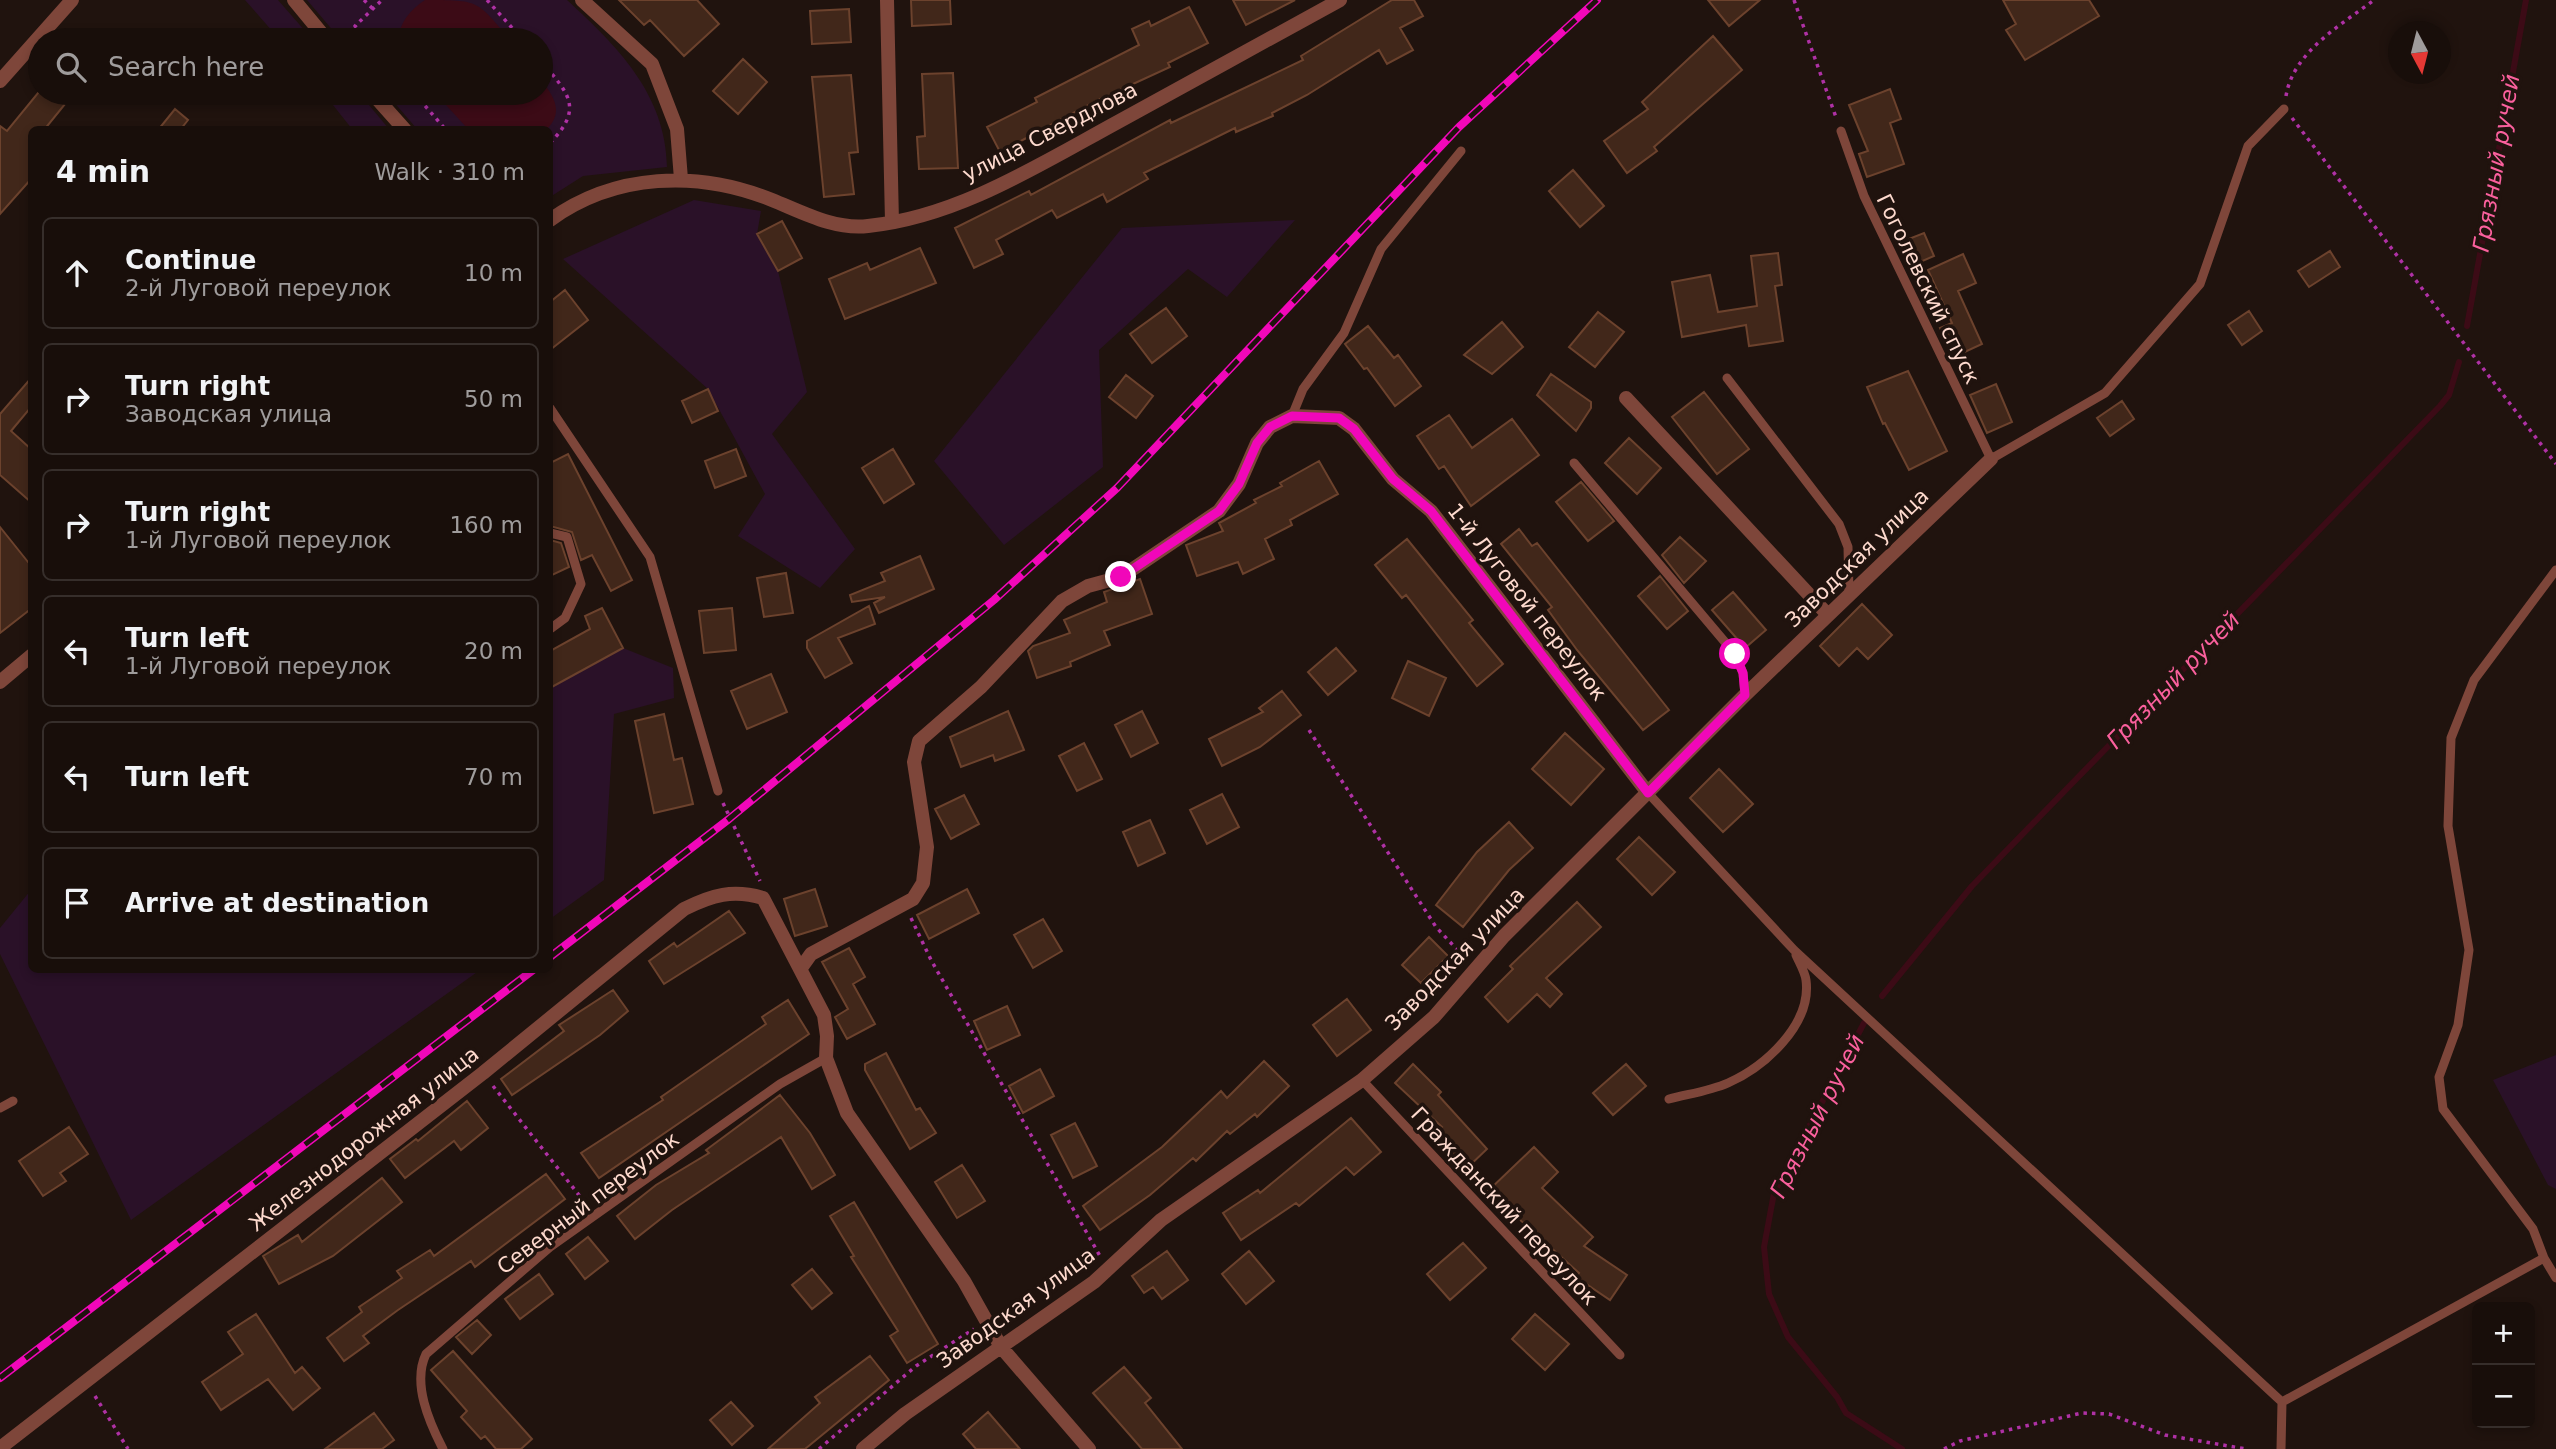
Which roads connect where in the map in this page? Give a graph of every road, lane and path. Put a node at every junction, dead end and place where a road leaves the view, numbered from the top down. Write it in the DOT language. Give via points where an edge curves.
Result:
graph roads {
  1 [pos="72,0"];
  2 [pos="294,0"];
  3 [pos="364,0"];
  4 [pos="382,0"];
  5 [pos="487,0"];
  6 [pos="582,0"];
  7 [pos="887,0"];
  8 [pos="1340,0"];
  9 [pos="1794,0"];
  10 [pos="2374,0"];
  11 [pos="373,9"];
  12 [pos="47,28"];
  13 [pos="317,28"];
  14 [pos="357,28"];
  15 [pos="512,28"];
  16 [pos="28,50"];
  17 [pos="553,76"];
  18 [pos="0,81"];
  19 [pos="383,105"];
  20 [pos="424,105"];
  21 [pos="2284,108"];
  22 [pos="401,126"];
  23 [pos="443,126"];
  24 [pos="1841,131"];
  25 [pos="553,139"];
  26 [pos="1461,151"];
  27 [pos="681,179"];
  28 [pos="553,218"];
  29 [pos="892,222"];
  30 [pos="1727,378"];
  31 [pos="1626,398"];
  32 [pos="553,412"];
  33 [pos="1292,416"];
  34 [pos="1991,459"];
  35 [pos="1574,463"];
  36 [pos="2556,464"];
  37 [pos="553,534"];
  38 [pos="2556,570"];
  39 [pos="1849,594"];
  40 [pos="1828,615"];
  41 [pos="553,627"];
  42 [pos="28,658"];
  43 [pos="0,682"];
  44 [pos="1745,695"];
  45 [pos="1309,730"];
  46 [pos="718,791"];
  47 [pos="1648,793"];
  48 [pos="763,898"];
  49 [pos="904,903"];
  50 [pos="1794,950"];
  51 [pos="801,968"];
  52 [pos="1475,969"];
  53 [pos="826,1058"];
  54 [pos="483,1073"];
  55 [pos="1362,1080"];
  56 [pos="1669,1099"];
  57 [pos="13,1101"];
  58 [pos="0,1108"];
  59 [pos="595,1216"];
  60 [pos="2544,1258"];
  61 [pos="1108,1269"];
  62 [pos="2556,1278"];
  63 [pos="984,1322"];
  64 [pos="1001,1347"];
  65 [pos="1620,1355"];
  66 [pos="86,1382"];
  67 [pos="2282,1402"];
  68 [pos="0,1448"];
  69 [pos="128,1449"];
  70 [pos="443,1449"];
  71 [pos="819,1449"];
  72 [pos="863,1449"];
  73 [pos="1089,1449"];
  74 [pos="1944,1449"];
  75 [pos="2246,1449"];
  76 [pos="2281,1449"];
  1 -- 12 [label="street"];
  2 -- 13 [label="street"];
  3 -- 11 [label="path"];
  4 -- 11 [label="path"];
  5 -- 15 [label="path"];
  6 -- 27 [label="street" via="652,64 677,130"];
  7 -- 29 [label="street"];
  8 -- 29 [label="street, улица Свердлова" via="1011,180"];
  9 -- 24 [label="path"];
  10 -- 21 [label="path" via="2314,45 2288,85"];
  11 -- 14 [label="path"];
  16 -- 18 [label="street"];
  17 -- 25 [label="path" via="568,94 570,108 569,120"];
  19 -- 22 [label="street"];
  20 -- 23 [label="path"];
  21 -- 34 [label="lane" via="2248,146 2200,284 2105,393"];
  21 -- 36 [label="path"];
  24 -- 34 [label="lane, Гоголевский спуск" via="1864,196"];
  26 -- 33 [label="lane" via="1381,249 1344,332 1303,389"];
  27 -- 28 [label="street, улица Свердлова" via="598,193"];
  27 -- 29 [label="street, улица Свердлова" via="746,190 846,226"];
  30 -- 39 [label="lane" via="1839,524 1848,547"];
  31 -- 40 [label="street"];
  32 -- 46 [label="lane" via="650,557"];
  33 -- 47 [label="street, 1-й Луговой переулок" via="1339,418 1354,429 1393,479 1431,511"];
  33 -- 49 [label="street" via="1270,427 1257,443 1239,484 1219,511 1121,577 1088,586 1062,601 981,687 919,741 914,762 927,847 923,883"];
  34 -- 39 [label="street, Заводская улица"];
  35 -- 44 [label="lane" via="1735,654"];
  37 -- 41 [label="lane" via="567,537 581,584 565,618"];
  38 -- 60 [label="lane" via="2474,680 2451,738 2448,826 2469,950 2458,1025 2439,1077 2443,1110 2533,1228"];
  39 -- 40 [label="street, Заводская улица"];
  40 -- 44 [label="street, Заводская улица"];
  42 -- 43 [label="street"];
  44 -- 47 [label="street, Заводская улица"];
  45 -- 52 [label="path" via="1436,927"];
  46 -- 48 [label="path" via="764,887"];
  47 -- 50 [label="lane"];
  47 -- 52 [label="street, Заводская улица"];
  48 -- 51 [label="street"];
  48 -- 54 [label="street, Железнодорожная улица" via="744,892 714,894 684,909"];
  49 -- 51 [label="street" via="811,954"];
  49 -- 61 [label="path" via="931,960"];
  50 -- 56 [label="lane" via="1806,980 1804,1007 1786,1038 1756,1069 1725,1085"];
  50 -- 67 [label="lane"];
  51 -- 53 [label="street" via="824,1014"];
  52 -- 55 [label="street, Заводская улица" via="1434,1017"];
  53 -- 59 [label="lane, Северный переулок" via="780,1084"];
  53 -- 63 [label="street" via="847,1113 964,1281"];
  54 -- 59 [label="path"];
  54 -- 66 [label="street, Железнодорожная улица"];
  55 -- 61 [label="street, Заводская улица" via="1161,1220"];
  55 -- 65 [label="lane, Гражданский переулок"];
  57 -- 58 [label="lane"];
  59 -- 70 [label="lane, Северный переулок" via="550,1247 426,1354 421,1364 422,1392"];
  60 -- 62 [label="lane"];
  60 -- 67 [label="lane"];
  61 -- 64 [label="street, Заводская улица"];
  63 -- 64 [label="street"];
  63 -- 71 [label="path" via="916,1366"];
  64 -- 72 [label="street, Заводская улица"];
  64 -- 73 [label="street"];
  66 -- 68 [label="street, Железнодорожная улица"];
  66 -- 69 [label="path"];
  67 -- 76 [label="lane"];
  74 -- 75 [label="path" via="1960,1441 2082,1413 2109,1414 2165,1435"];
}
